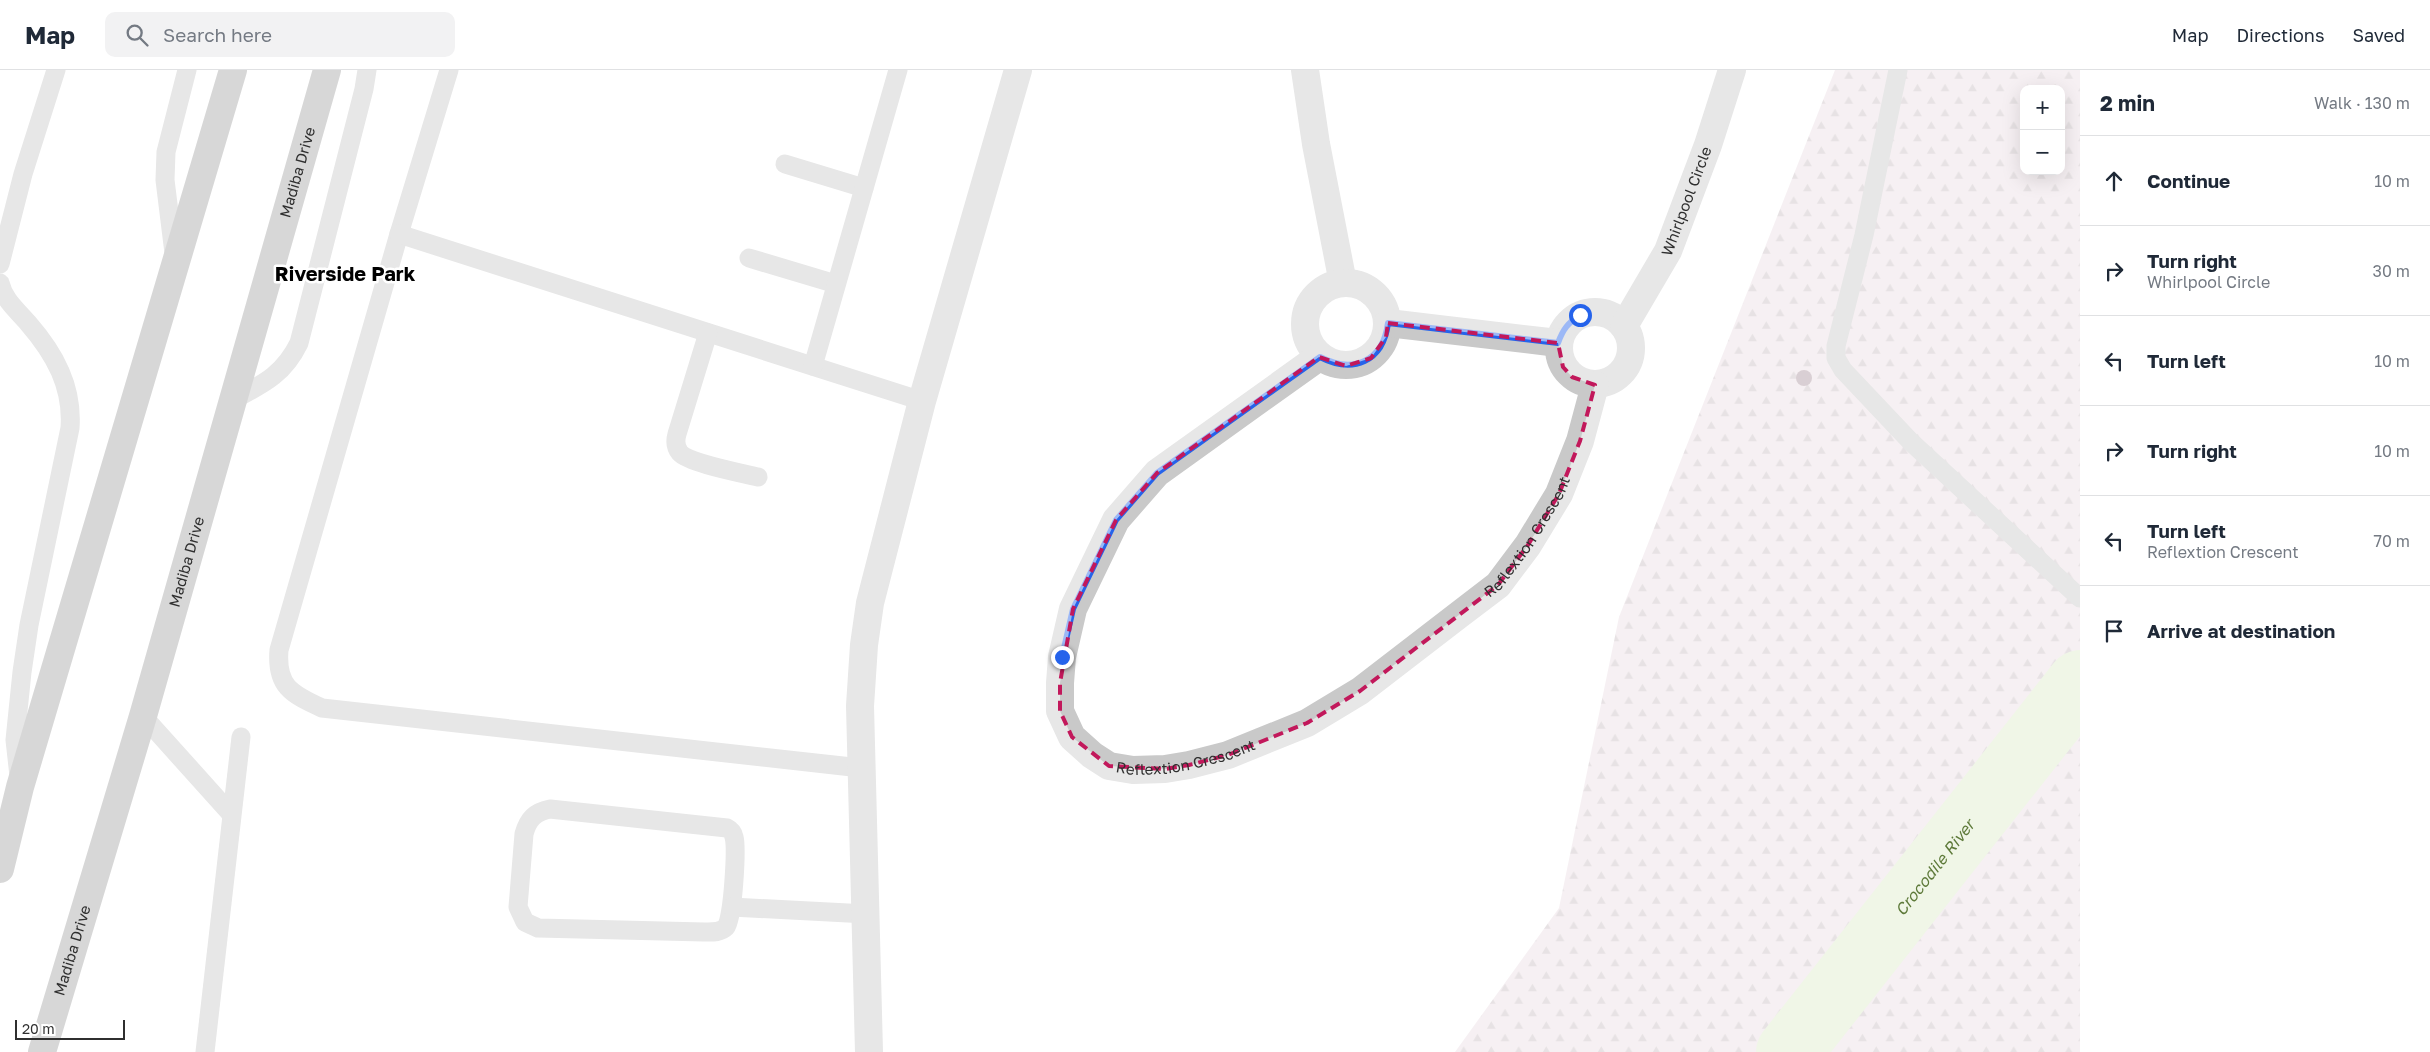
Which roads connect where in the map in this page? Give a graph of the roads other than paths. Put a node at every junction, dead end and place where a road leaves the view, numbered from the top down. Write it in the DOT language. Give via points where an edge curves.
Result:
graph roads {
  1 [pos="56,70"];
  2 [pos="187,70"];
  3 [pos="232,70"];
  4 [pos="327,70"];
  5 [pos="367,70"];
  6 [pos="449,70"];
  7 [pos="1018,70"];
  8 [pos="1305,70"];
  9 [pos="1732,70"];
  10 [pos="1898,70"];
  11 [pos="893,71"];
  12 [pos="785,164"];
  13 [pos="864,188"];
  14 [pos="399,234"];
  15 [pos="749,258"];
  16 [pos="175,262"];
  17 [pos="0,264"];
  18 [pos="1343,283"];
  19 [pos="836,284"];
  20 [pos="1,290"];
  21 [pos="1388,323"];
  22 [pos="1624,326"];
  23 [pos="708,333"];
  24 [pos="1558,343"];
  25 [pos="1320,357"];
  26 [pos="813,366"];
  27 [pos="1595,384"];
  28 [pos="922,401"];
  29 [pos="231,402"];
  30 [pos="758,477"];
  31 [pos="2080,598"];
  32 [pos="143,716"];
  33 [pos="241,737"];
  34 [pos="861,768"];
  35 [pos="20,787"];
  36 [pos="232,814"];
  37 [pos="0,869"];
  38 [pos="732,907"];
  39 [pos="866,914"];
  40 [pos="42,1052"];
  41 [pos="205,1052"];
  42 [pos="869,1052"];
  1 -- 17 [label="lane" via="23,174"];
  2 -- 16 [label="lane" via="166,152 165,180"];
  3 -- 16 [label="main road"];
  4 -- 29 [label="main road, Madiba Drive"];
  5 -- 29 [label="lane" via="299,343 283,369"];
  6 -- 14 [label="lane"];
  7 -- 28 [label="street"];
  8 -- 18 [label="street"];
  9 -- 22 [label="street, Whirlpool Circle" via="1668,251"];
  10 -- 31 [label="lane" via="1864,235 1836,346 1836,358 1853,383 1910,442"];
  11 -- 13 [label="lane"];
  12 -- 13 [label="lane"];
  13 -- 19 [label="lane"];
  14 -- 23 [label="lane"];
  14 -- 34 [label="lane" via="279,650 281,680 290,691 322,708"];
  15 -- 19 [label="lane"];
  16 -- 35 [label="main road"];
  18 -- 21 [label="street" via="1358,284 1370,290 1382,304"];
  18 -- 25 [label="street" via="1329,286 1309,305 1305,332 1310,346"];
  19 -- 26 [label="lane"];
  20 -- 35 [label="lane" via="57,362 71,411 29,624 16,709 15,740"];
  21 -- 24 [label="street"];
  21 -- 25 [label="street" via="1386,337 1371,358 1346,366"];
  22 -- 24 [label="street" via="1604,313 1580,315 1562,331"];
  22 -- 27 [label="street" via="1630,336 1630,359 1617,378"];
  23 -- 26 [label="lane"];
  23 -- 30 [label="lane" via="677,434 677,449 693,460"];
  24 -- 27 [label="street" via="1563,367 1572,377 1582,383"];
  25 -- 27 [label="street, Reflextion Crescent" via="1157,473 1116,520 1073,609 1062,657 1060,683 1060,711 1072,737 1109,766 1149,770 1189,764 1228,755 1307,723 1360,691 1460,614 1498,584 1559,494 1580,442"];
  26 -- 28 [label="lane"];
  28 -- 34 [label="street" via="870,603 860,706"];
  29 -- 32 [label="main road, Madiba Drive"];
  32 -- 36 [label="lane"];
  32 -- 40 [label="main road, Madiba Drive"];
  33 -- 36 [label="lane"];
  34 -- 39 [label="street"];
  35 -- 37 [label="main road"];
  36 -- 41 [label="lane"];
  38 -- 38 [label="lane" via="735,844 733,832 727,828 550,809 532,816 527,823 518,907 525,922 532,926 714,932 728,925"];
  38 -- 39 [label="lane"];
  39 -- 42 [label="street"];
}
